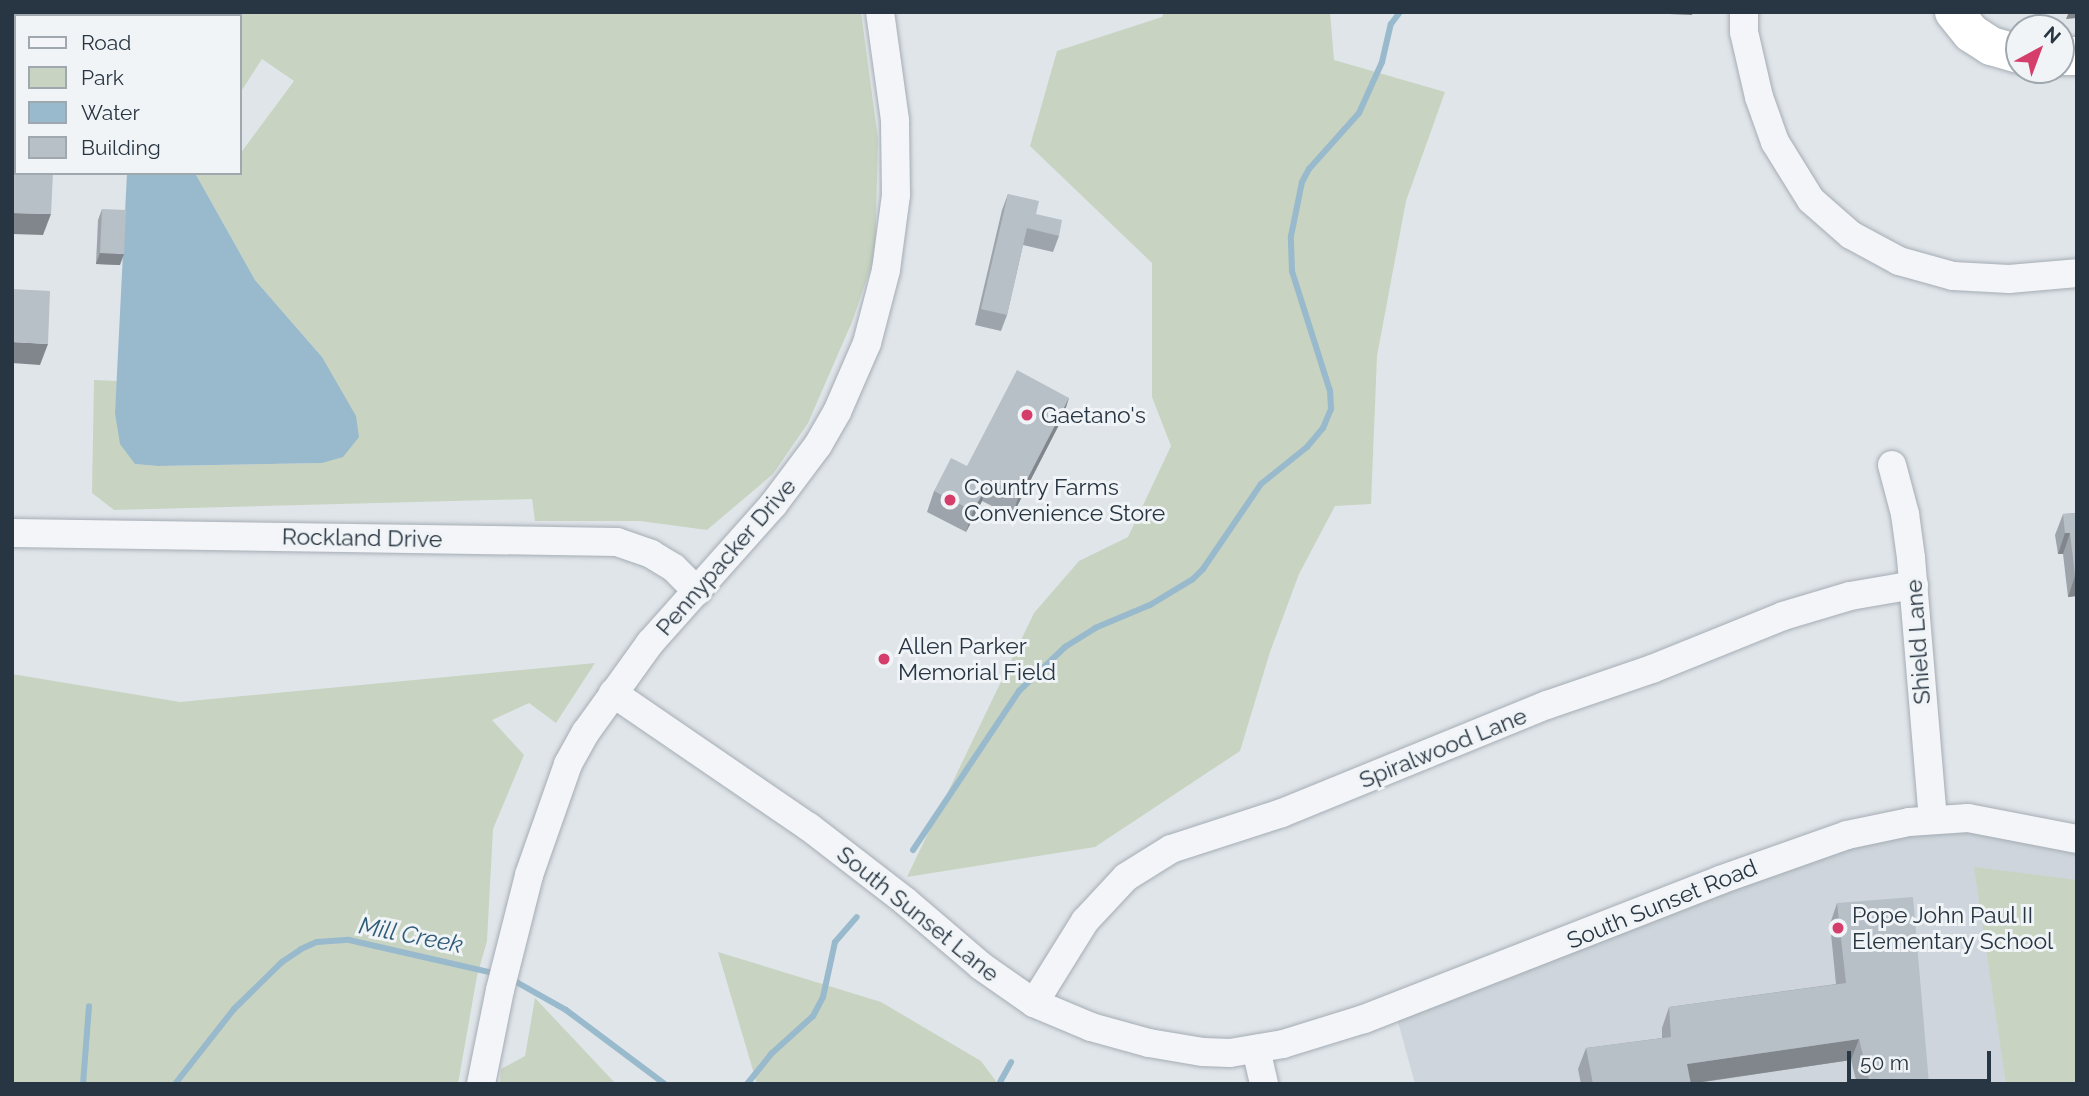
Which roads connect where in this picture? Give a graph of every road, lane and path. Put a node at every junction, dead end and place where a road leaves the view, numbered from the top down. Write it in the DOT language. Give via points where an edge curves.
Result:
graph roads {
  1 [pos="880,12"];
  2 [pos="1744,12"];
  3 [pos="1954,12"];
  4 [pos="2005,50"];
  5 [pos="2077,273"];
  6 [pos="1892,465"];
  7 [pos="12,533"];
  8 [pos="1914,585"];
  9 [pos="697,591"];
  10 [pos="613,693"];
  11 [pos="1933,820"];
  12 [pos="2077,839"];
  13 [pos="1034,1003"];
  14 [pos="1256,1049"];
  15 [pos="481,1084"];
  16 [pos="1264,1084"];
  1 -- 9 [label="street, Pennypacker Drive" via="895,120 896,195 886,270 867,343 818,445 773,505"];
  2 -- 5 [label="street" via="1759,97 1775,142 1811,200 1851,235 1899,261 1953,276 2009,279"];
  3 -- 4 [label="highway" via="1971,33"];
  6 -- 8 [label="street, Shield Lane" via="1905,514"];
  7 -- 9 [label="street, Rockland Drive" via="617,542 674,568"];
  8 -- 11 [label="street, Shield Lane"];
  8 -- 13 [label="street, Spiralwood Lane" via="1850,596 1783,616 1282,813 1171,849 1126,877 1093,912"];
  9 -- 10 [label="street, Pennypacker Drive"];
  10 -- 13 [label="street, South Sunset Lane" via="809,827 981,966"];
  10 -- 15 [label="street, Pennypacker Drive" via="568,764 541,837 509,950"];
  11 -- 12 [label="street, South Sunset Road" via="1968,818"];
  11 -- 14 [label="street, South Sunset Road" via="1878,828 1816,845 1364,1019"];
  13 -- 14 [label="street, South Sunset Lane" via="1091,1027 1149,1043 1203,1052"];
  14 -- 16 [label="street"];
}
